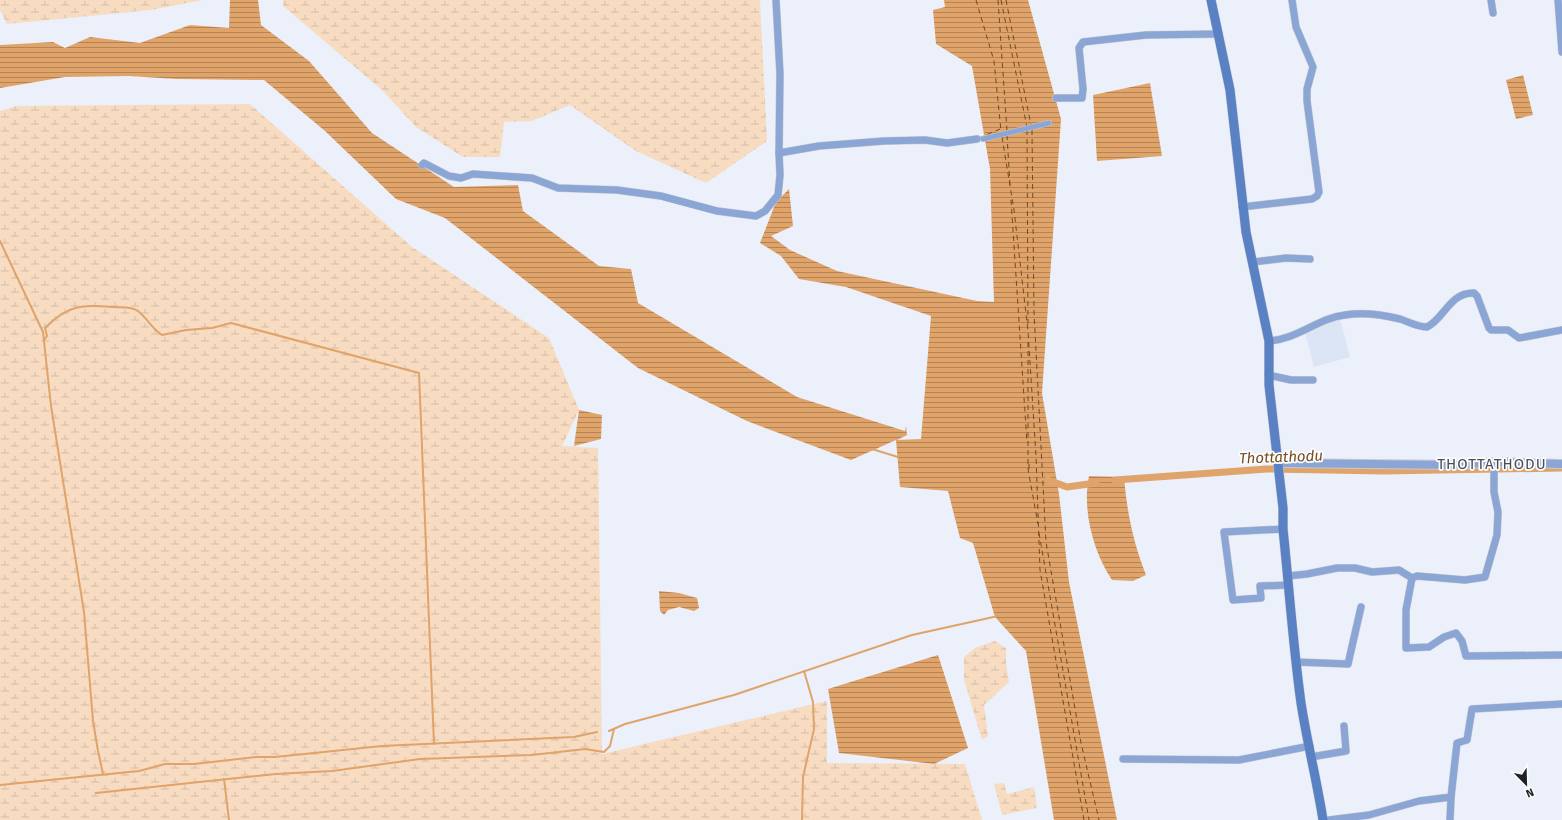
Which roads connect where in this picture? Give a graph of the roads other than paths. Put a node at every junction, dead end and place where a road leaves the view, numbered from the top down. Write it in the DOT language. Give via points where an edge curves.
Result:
graph roads {
  1 [pos="776,0"];
  2 [pos="1211,0"];
  3 [pos="1292,0"];
  4 [pos="1491,0"];
  5 [pos="1558,0"];
  6 [pos="1493,13"];
  7 [pos="1219,34"];
  8 [pos="1562,52"];
  9 [pos="1056,98"];
  10 [pos="1049,123"];
  11 [pos="980,139"];
  12 [pos="779,153"];
  13 [pos="422,165"];
  14 [pos="1242,208"];
  15 [pos="1310,259"];
  16 [pos="1253,262"];
  17 [pos="1562,330"];
  18 [pos="1270,341"];
  19 [pos="1268,375"];
  20 [pos="1313,380"];
  21 [pos="1562,464"];
  22 [pos="1494,466"];
  23 [pos="1278,467"];
  24 [pos="1283,529"];
  25 [pos="1412,578"];
  26 [pos="1288,581"];
  27 [pos="1361,607"];
  28 [pos="1562,655"];
  29 [pos="1296,662"];
  30 [pos="1562,704"];
  31 [pos="1344,726"];
  32 [pos="1310,746"];
  33 [pos="1312,757"];
  34 [pos="1124,759"];
  35 [pos="1451,797"];
  36 [pos="1323,820"];
  37 [pos="1330,820"];
  38 [pos="1450,820"];
  1 -- 12 [label="street" via="780,74"];
  2 -- 7 [label="main road"];
  3 -- 14 [label="street" via="1296,27 1313,67 1307,89 1319,192 1312,199"];
  4 -- 6 [label="street"];
  5 -- 8 [label="street"];
  7 -- 9 [label="street" via="1146,35 1083,42 1079,48 1082,98"];
  7 -- 14 [label="main road" via="1234,120"];
  10 -- 11 [label="street"];
  11 -- 12 [label="street" via="947,143 925,140 884,141 819,146"];
  12 -- 13 [label="street" via="778,195 766,211 756,216 717,211 661,196 617,190 558,188 532,178 473,174 461,178 449,176 424,163"];
  14 -- 16 [label="main road"];
  15 -- 16 [label="street" via="1286,258"];
  16 -- 18 [label="main road"];
  17 -- 18 [label="street" via="1519,338 1508,330 1492,330 1477,296 1469,293 1448,304 1427,327 1380,315 1345,315 1326,320 1292,337"];
  18 -- 19 [label="main road"];
  19 -- 20 [label="street" via="1291,380"];
  19 -- 23 [label="main road"];
  21 -- 22 [label="street"];
  22 -- 23 [label="street"];
  22 -- 25 [label="street" via="1497,535 1485,577 1466,580 1417,576"];
  23 -- 24 [label="main road"];
  24 -- 26 [label="main road"];
  24 -- 26 [label="street" via="1224,532 1233,600 1261,598 1260,586"];
  25 -- 26 [label="street" via="1399,570 1372,572 1355,568 1337,568"];
  25 -- 28 [label="street" via="1406,610 1406,648 1429,646 1456,633 1462,641 1466,656"];
  26 -- 29 [label="main road"];
  27 -- 29 [label="street" via="1348,664"];
  29 -- 32 [label="main road"];
  30 -- 35 [label="street" via="1472,709 1467,740 1457,743"];
  31 -- 33 [label="street" via="1346,751"];
  32 -- 33 [label="main road"];
  32 -- 34 [label="street" via="1239,760"];
  33 -- 36 [label="main road"];
  35 -- 37 [label="street" via="1369,815"];
  35 -- 38 [label="street"];
}
